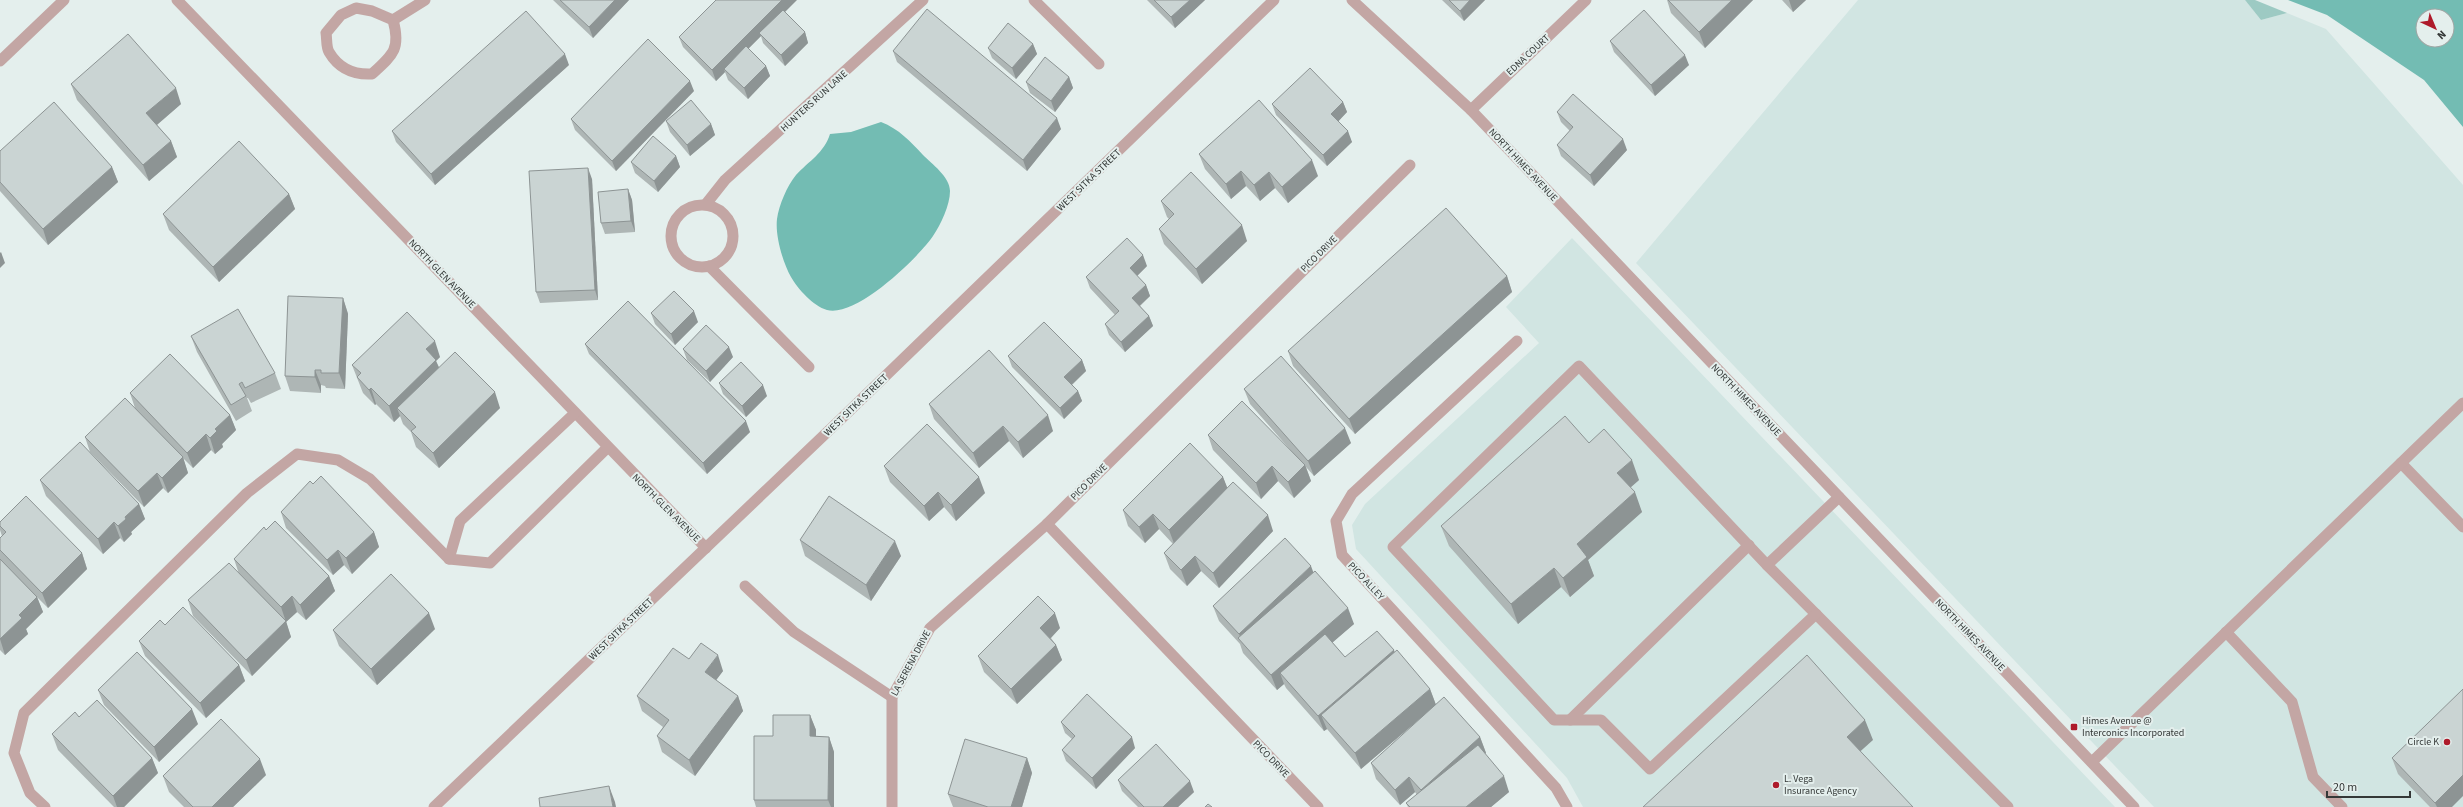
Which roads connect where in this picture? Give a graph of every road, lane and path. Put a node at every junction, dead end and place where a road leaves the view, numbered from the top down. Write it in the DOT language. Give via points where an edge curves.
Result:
graph roads {
  1 [pos="64,0"];
  2 [pos="177,0"];
  3 [pos="425,0"];
  4 [pos="923,0"];
  5 [pos="1034,0"];
  6 [pos="1274,0"];
  7 [pos="1352,0"];
  8 [pos="1586,0"];
  9 [pos="393,20"];
  10 [pos="0,60"];
  11 [pos="1099,64"];
  12 [pos="1470,110"];
  13 [pos="1410,165"];
  14 [pos="706,204"];
  15 [pos="709,266"];
  16 [pos="1517,341"];
  17 [pos="809,367"];
  18 [pos="2463,403"];
  19 [pos="575,413"];
  20 [pos="607,448"];
  21 [pos="2401,463"];
  22 [pos="1839,497"];
  23 [pos="1047,524"];
  24 [pos="2463,527"];
  25 [pos="1748,545"];
  26 [pos="706,548"];
  27 [pos="449,559"];
  28 [pos="1767,565"];
  29 [pos="745,586"];
  30 [pos="1816,614"];
  31 [pos="2226,632"];
  32 [pos="892,698"];
  33 [pos="1570,720"];
  34 [pos="2092,762"];
  35 [pos="45,807"];
  36 [pos="434,807"];
  37 [pos="892,807"];
  38 [pos="1318,807"];
  39 [pos="1567,807"];
  40 [pos="2008,807"];
  41 [pos="2134,807"];
  42 [pos="2342,807"];
  1 -- 10 [label="street"];
  2 -- 19 [label="street, NORTH GLEN AVENUE"];
  3 -- 9 [label="street"];
  4 -- 14 [label="street, HUNTERS RUN LANE" via="725,180"];
  5 -- 11 [label="street"];
  6 -- 26 [label="street, WEST SITKA STREET"];
  7 -- 12 [label="street, NORTH HIMES AVENUE"];
  8 -- 12 [label="street, EDNA COURT"];
  9 -- 9 [label="street" via="398,38 391,57 372,74 356,74 344,68 328,51 326,33 341,15 356,8 372,11"];
  12 -- 22 [label="street, NORTH HIMES AVENUE"];
  13 -- 23 [label="street, PICO DRIVE"];
  14 -- 15 [label="street" via="724,212 732,224 734,238 723,260"];
  14 -- 15 [label="street" via="688,208 676,218 671,229 671,243 676,255 688,264 698,267"];
  15 -- 17 [label="street"];
  16 -- 39 [label="street, PICO ALLEY" via="1352,494 1336,521 1342,555 1556,788"];
  18 -- 21 [label="street"];
  19 -- 20 [label="street, NORTH GLEN AVENUE"];
  19 -- 27 [label="street" via="460,521"];
  20 -- 26 [label="street, NORTH GLEN AVENUE"];
  20 -- 27 [label="street" via="490,563"];
  21 -- 24 [label="street"];
  21 -- 31 [label="street"];
  22 -- 28 [label="street"];
  22 -- 34 [label="street, NORTH HIMES AVENUE"];
  23 -- 32 [label="street, LA SERENA DRIVE" via="930,628"];
  23 -- 38 [label="street, PICO DRIVE"];
  25 -- 28 [label="street"];
  25 -- 33 [label="street"];
  25 -- 33 [label="street" via="1579,366 1393,547 1554,720"];
  26 -- 36 [label="street, WEST SITKA STREET"];
  27 -- 35 [label="street" via="370,479 338,460 297,454 247,493 24,713 14,753 30,793"];
  28 -- 30 [label="street"];
  29 -- 32 [label="street" via="794,632"];
  30 -- 33 [label="street" via="1650,769 1601,720"];
  30 -- 40 [label="street"];
  31 -- 34 [label="street"];
  31 -- 42 [label="street" via="2292,702 2313,777"];
  32 -- 37 [label="street, LA SERENA DRIVE"];
  34 -- 41 [label="street, NORTH HIMES AVENUE"];
}
